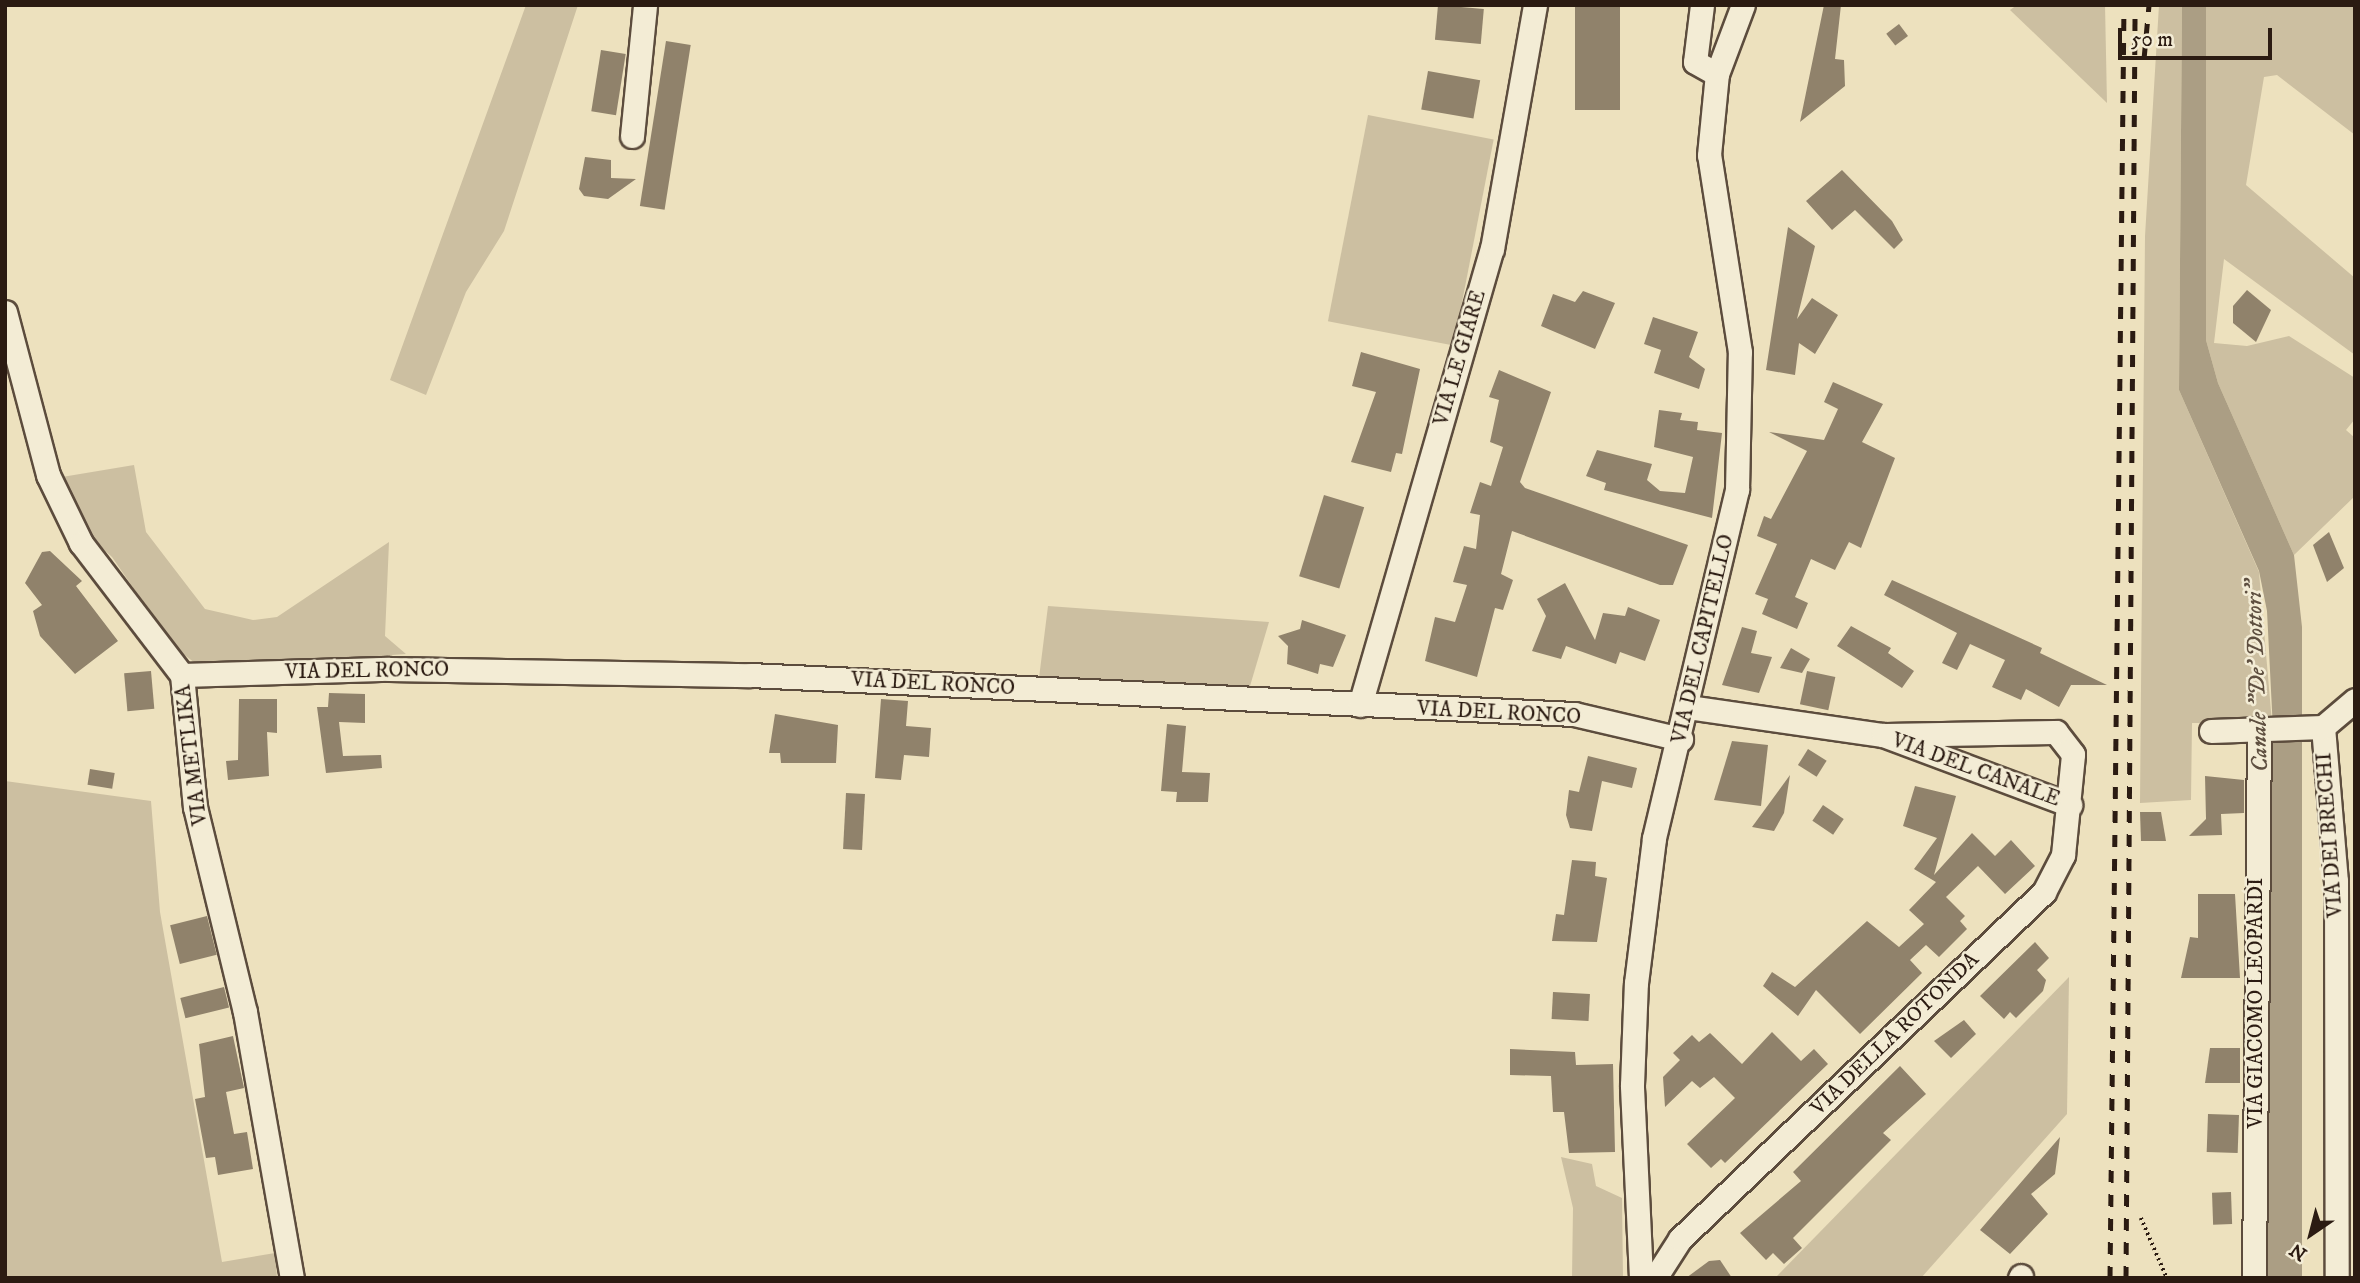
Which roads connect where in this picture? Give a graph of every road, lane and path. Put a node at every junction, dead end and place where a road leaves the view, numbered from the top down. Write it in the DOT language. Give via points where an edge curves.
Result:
graph roads {
  1 [pos="645,5"];
  2 [pos="1535,5"];
  3 [pos="1702,5"];
  4 [pos="1743,5"];
  5 [pos="1717,74"];
  6 [pos="632,136"];
  7 [pos="5,312"];
  8 [pos="182,675"];
  9 [pos="2355,700"];
  10 [pos="1360,705"];
  11 [pos="1688,707"];
  12 [pos="2313,728"];
  13 [pos="2266,729"];
  14 [pos="2211,731"];
  15 [pos="1883,735"];
  16 [pos="1681,738"];
  17 [pos="2070,805"];
  18 [pos="2345,881"];
  19 [pos="2347,1175"];
  20 [pos="2141,1218"];
  21 [pos="1639,1236"];
  22 [pos="1680,1239"];
  23 [pos="2254,1277"];
  24 [pos="292,1278"];
  25 [pos="1641,1278"];
  26 [pos="1655,1278"];
  27 [pos="2167,1278"];
  28 [pos="2337,1278"];
  1 -- 6 [label="street"];
  2 -- 10 [label="street, VIA LE GIARE" via="1492,249"];
  3 -- 5 [label="street" via="1695,62"];
  4 -- 5 [label="street, VIA DEL CAPITELLO"];
  5 -- 11 [label="street, VIA DEL CAPITELLO" via="1709,155 1740,352 1740,432 1737,490"];
  7 -- 8 [label="street, VIA METLIKA" via="48,475 75,531"];
  8 -- 10 [label="street, VIA DEL RONCO" via="389,669 750,675"];
  8 -- 24 [label="street, VIA METLIKA" via="195,807 245,1012"];
  9 -- 12 [label="street"];
  10 -- 16 [label="street, VIA DEL RONCO" via="1574,714"];
  11 -- 15 [label="street, VIA DEL CANALE"];
  11 -- 16 [label="street, VIA DEL CAPITELLO"];
  12 -- 13 [label="street"];
  12 -- 18 [label="street, VIA DEI BRECHI"];
  13 -- 14 [label="street"];
  13 -- 23 [label="street, VIA GIACOMO LEOPARDI"];
  15 -- 17 [label="street, VIA DEL CANALE"];
  15 -- 17 [label="street, VIA DEL CANALE" via="2056,732 2073,754"];
  16 -- 21 [label="street, VIA DEL CAPITELLO" via="1654,838 1636,984 1632,1085"];
  17 -- 22 [label="street, VIA DELLA ROTONDA" via="2063,855 2044,892"];
  18 -- 19 [label="street, VIA DEI BRECHI"];
  19 -- 28 [label="street, VIA DEI BRECHI"];
  20 -- 27 [label="path"];
  21 -- 22 [label="street"];
  21 -- 25 [label="street, VIA DEL CAPITELLO"];
  22 -- 26 [label="street, VIA DELLA ROTONDA"];
}
